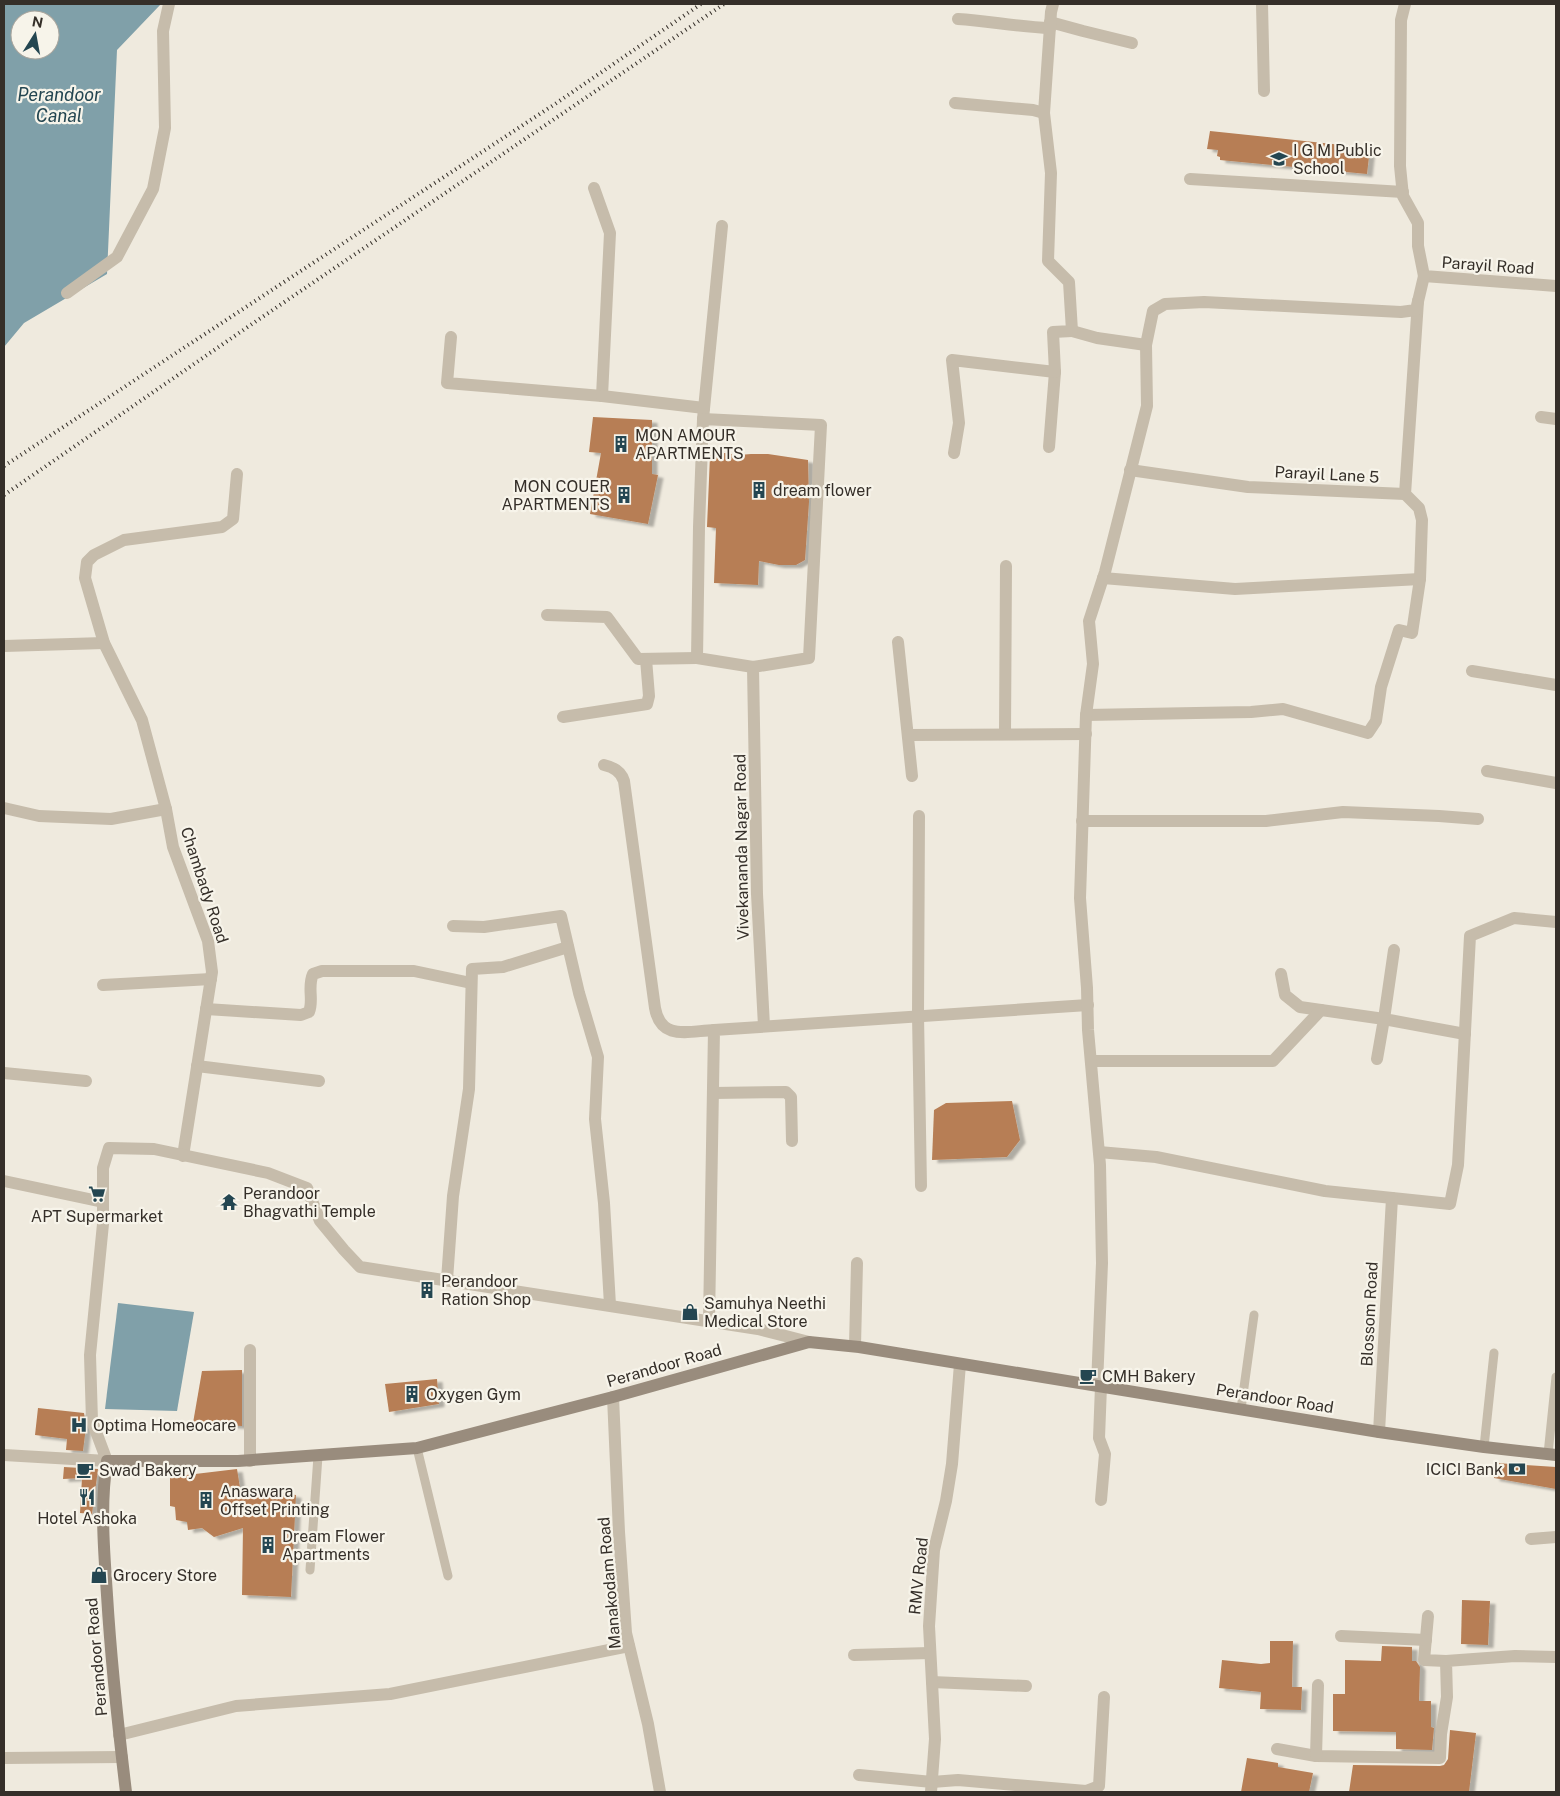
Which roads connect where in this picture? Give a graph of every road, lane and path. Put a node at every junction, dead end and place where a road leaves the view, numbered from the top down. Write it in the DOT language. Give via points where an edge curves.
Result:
graph roads {
  1 [pos="169,4"];
  2 [pos="1053,4"];
  3 [pos="1262,4"];
  4 [pos="1405,4"];
  5 [pos="958,18"];
  6 [pos="1050,25"];
  7 [pos="1132,43"];
  8 [pos="1264,91"];
  9 [pos="955,103"];
  10 [pos="1044,113"];
  11 [pos="1190,179"];
  12 [pos="594,188"];
  13 [pos="1403,192"];
  14 [pos="722,226"];
  15 [pos="1424,276"];
  16 [pos="1556,286"];
  17 [pos="67,293"];
  18 [pos="1418,301"];
  19 [pos="1072,331"];
  20 [pos="451,337"];
  21 [pos="1146,345"];
  22 [pos="1055,372"];
  23 [pos="602,396"];
  24 [pos="703,414"];
  25 [pos="1541,417"];
  26 [pos="1556,419"];
  27 [pos="1049,447"];
  28 [pos="954,453"];
  29 [pos="1130,470"];
  30 [pos="237,474"];
  31 [pos="1405,494"];
  32 [pos="1006,566"];
  33 [pos="1102,578"];
  34 [pos="1420,579"];
  35 [pos="547,615"];
  36 [pos="898,642"];
  37 [pos="104,643"];
  38 [pos="4,646"];
  39 [pos="698,658"];
  40 [pos="646,659"];
  41 [pos="753,667"];
  42 [pos="1472,671"];
  43 [pos="1556,685"];
  44 [pos="1086,714"];
  45 [pos="563,717"];
  46 [pos="1005,734"];
  47 [pos="1086,734"];
  48 [pos="908,735"];
  49 [pos="604,765"];
  50 [pos="1487,771"];
  51 [pos="912,776"];
  52 [pos="1556,783"];
  53 [pos="4,808"];
  54 [pos="166,809"];
  55 [pos="919,816"];
  56 [pos="1478,819"];
  57 [pos="1082,821"];
  58 [pos="1556,922"];
  59 [pos="453,926"];
  60 [pos="568,947"];
  61 [pos="1394,950"];
  62 [pos="1281,974"];
  63 [pos="211,978"];
  64 [pos="471,983"];
  65 [pos="103,984"];
  66 [pos="1088,1005"];
  67 [pos="206,1009"];
  68 [pos="1322,1010"];
  69 [pos="918,1015"];
  70 [pos="1384,1018"];
  71 [pos="764,1026"];
  72 [pos="714,1030"];
  73 [pos="1465,1034"];
  74 [pos="1377,1058"];
  75 [pos="1091,1061"];
  76 [pos="197,1066"];
  77 [pos="4,1073"];
  78 [pos="86,1081"];
  79 [pos="319,1081"];
  80 [pos="714,1093"];
  81 [pos="792,1140"];
  82 [pos="1099,1152"];
  83 [pos="183,1156"];
  84 [pos="4,1180"];
  85 [pos="921,1186"];
  86 [pos="1392,1198"];
  87 [pos="103,1202"];
  88 [pos="856,1263"];
  89 [pos="447,1280"];
  90 [pos="610,1305"];
  91 [pos="1254,1315"];
  92 [pos="710,1321"];
  93 [pos="809,1342"];
  94 [pos="855,1346"];
  95 [pos="250,1350"];
  96 [pos="1494,1353"];
  97 [pos="960,1364"];
  98 [pos="1556,1377"];
  99 [pos="1099,1386"];
  100 [pos="613,1397"];
  101 [pos="1241,1409"];
  102 [pos="1379,1432"];
  103 [pos="1484,1447"];
  104 [pos="417,1448"];
  105 [pos="4,1455"];
  106 [pos="1552,1455"];
  107 [pos="318,1456"];
  108 [pos="107,1461"];
  109 [pos="250,1461"];
  110 [pos="1101,1500"];
  111 [pos="1556,1537"];
  112 [pos="1531,1539"];
  113 [pos="310,1570"];
  114 [pos="448,1576"];
  115 [pos="1428,1616"];
  116 [pos="1341,1636"];
  117 [pos="1426,1640"];
  118 [pos="629,1646"];
  119 [pos="930,1653"];
  120 [pos="854,1654"];
  121 [pos="1556,1657"];
  122 [pos="1446,1661"];
  123 [pos="932,1682"];
  124 [pos="1318,1684"];
  125 [pos="1026,1686"];
  126 [pos="1104,1697"];
  127 [pos="120,1735"];
  128 [pos="1277,1749"];
  129 [pos="1316,1756"];
  130 [pos="4,1758"];
  131 [pos="122,1758"];
  132 [pos="858,1775"];
  133 [pos="931,1787"];
  134 [pos="126,1792"];
  135 [pos="660,1792"];
  1 -- 17 [label="street" via="163,31 165,128 153,189 117,257"];
  2 -- 6 [label="street"];
  3 -- 8 [label="street"];
  4 -- 13 [label="street, Parayil Road" via="1401,20 1400,66"];
  5 -- 6 [label="street" via="1019,28"];
  6 -- 7 [label="street"];
  6 -- 10 [label="street"];
  9 -- 10 [label="street"];
  10 -- 19 [label="street" via="1051,173 1048,261 1069,282"];
  11 -- 13 [label="street"];
  12 -- 23 [label="street" via="610,233"];
  13 -- 15 [label="street, Parayil Road" via="1418,223 1418,246"];
  14 -- 24 [label="street"];
  15 -- 16 [label="street, Parayil Road"];
  15 -- 18 [label="street"];
  18 -- 21 [label="street" via="1416,310 1401,312 1204,302 1165,304 1153,311"];
  18 -- 31 [label="street"];
  19 -- 21 [label="street"];
  19 -- 22 [label="street" via="1053,332"];
  20 -- 23 [label="street" via="447,383"];
  21 -- 29 [label="street" via="1147,406"];
  22 -- 27 [label="street"];
  22 -- 28 [label="street" via="952,360 959,423"];
  23 -- 24 [label="street"];
  24 -- 39 [label="street"];
  24 -- 41 [label="street" via="821,424 809,658"];
  25 -- 26 [label="street"];
  29 -- 31 [label="street, Parayil Lane 5" via="1248,487"];
  29 -- 33 [label="street"];
  30 -- 37 [label="street, Chambady Road" via="233,519 222,527 124,540 87,562 85,578"];
  31 -- 34 [label="street" via="1419,508"];
  32 -- 46 [label="street"];
  33 -- 34 [label="street" via="1235,589"];
  33 -- 44 [label="street" via="1089,621 1093,664"];
  34 -- 44 [label="street" via="1412,633 1399,630 1381,687 1376,721 1368,733 1283,709"];
  35 -- 40 [label="street" via="607,617 638,659"];
  36 -- 48 [label="street"];
  37 -- 38 [label="street"];
  37 -- 54 [label="street, Chambady Road" via="142,720"];
  39 -- 40 [label="street"];
  39 -- 41 [label="street"];
  40 -- 45 [label="street" via="647,704"];
  41 -- 71 [label="street, Vivekananda Nagar Road" via="757,894"];
  42 -- 43 [label="street"];
  44 -- 47 [label="street"];
  46 -- 47 [label="street"];
  46 -- 48 [label="street"];
  47 -- 57 [label="street"];
  48 -- 51 [label="street"];
  49 -- 72 [label="street" via="616,770 624,781 658,1020 673,1032"];
  50 -- 52 [label="street"];
  53 -- 54 [label="street" via="39,816 111,820"];
  54 -- 63 [label="street, Chambady Road" via="173,847 208,941"];
  55 -- 69 [label="street"];
  56 -- 57 [label="street" via="1343,812 1266,822"];
  57 -- 66 [label="street" via="1080,898"];
  58 -- 73 [label="street" via="1514,918 1470,936"];
  59 -- 60 [label="street" via="484,927 561,916"];
  60 -- 64 [label="street" via="503,966 472,969"];
  60 -- 90 [label="street" via="598,1057 595,1119"];
  61 -- 70 [label="street"];
  62 -- 68 [label="street" via="1285,995 1300,1007"];
  63 -- 65 [label="street"];
  63 -- 67 [label="street, Chambady Road"];
  64 -- 67 [label="street" via="414,971 322,971 313,974 310,981 312,1006 309,1012 301,1015"];
  64 -- 89 [label="street" via="469,1089 453,1196"];
  66 -- 69 [label="street"];
  66 -- 75 [label="street"];
  67 -- 76 [label="street, Chambady Road"];
  68 -- 70 [label="street"];
  68 -- 75 [label="street" via="1273,1061"];
  69 -- 71 [label="street"];
  69 -- 85 [label="street"];
  70 -- 73 [label="street"];
  70 -- 74 [label="street"];
  71 -- 72 [label="street"];
  72 -- 80 [label="street"];
  73 -- 86 [label="street" via="1458,1165 1450,1204"];
  75 -- 82 [label="street"];
  76 -- 79 [label="street"];
  76 -- 83 [label="street, Chambady Road"];
  77 -- 78 [label="street"];
  80 -- 81 [label="street" via="786,1092 791,1097"];
  80 -- 92 [label="street"];
  82 -- 86 [label="street" via="1156,1157 1325,1191"];
  82 -- 99 [label="street" via="1102,1263"];
  83 -- 87 [label="street" via="154,1149 109,1148 103,1168"];
  83 -- 89 [label="street" via="268,1173 307,1188 320,1221 360,1267"];
  84 -- 87 [label="street"];
  86 -- 102 [label="street, Blossom Road"];
  87 -- 108 [label="street" via="90,1355 92,1422"];
  88 -- 94 [label="street"];
  89 -- 90 [label="street"];
  90 -- 92 [label="street"];
  91 -- 101 [label="lane"];
  92 -- 93 [label="street"];
  93 -- 94 [label="main road, Perandoor Road"];
  93 -- 100 [label="main road, Perandoor Road"];
  94 -- 97 [label="main road, Perandoor Road"];
  95 -- 109 [label="street"];
  96 -- 103 [label="lane"];
  97 -- 99 [label="main road, Perandoor Road"];
  97 -- 119 [label="street, RMV Road" via="952,1464 934,1550"];
  98 -- 106 [label="lane"];
  99 -- 101 [label="main road, Perandoor Road"];
  99 -- 110 [label="street" via="1099,1438 1105,1454"];
  100 -- 104 [label="main road, Perandoor Road"];
  100 -- 118 [label="street, Manakodam Road" via="619,1532"];
  101 -- 102 [label="main road, Perandoor Road"];
  102 -- 103 [label="main road, Perandoor Road"];
  103 -- 106 [label="main road, Perandoor Road"];
  104 -- 107 [label="main road, Perandoor Road"];
  104 -- 114 [label="lane"];
  105 -- 108 [label="street"];
  107 -- 109 [label="main road, Perandoor Road"];
  107 -- 113 [label="lane"];
  108 -- 109 [label="main road, Perandoor Road"];
  108 -- 127 [label="main road, Perandoor Road" via="104,1560"];
  111 -- 112 [label="street"];
  115 -- 117 [label="street"];
  116 -- 117 [label="street"];
  117 -- 122 [label="street" via="1424,1660"];
  118 -- 127 [label="street" via="390,1694 236,1706"];
  118 -- 135 [label="street, Manakodam Road"];
  119 -- 120 [label="street"];
  119 -- 123 [label="street, RMV Road"];
  121 -- 122 [label="street"];
  122 -- 129 [label="street" via="1448,1697 1440,1758"];
  123 -- 125 [label="street"];
  123 -- 133 [label="street, RMV Road" via="935,1739"];
  124 -- 129 [label="street"];
  126 -- 133 [label="street" via="1099,1786 1086,1791 958,1780"];
  127 -- 131 [label="main road, Perandoor Road"];
  128 -- 129 [label="street"];
  130 -- 131 [label="street"];
  131 -- 134 [label="main road, Perandoor Road"];
  132 -- 133 [label="street"];
}
